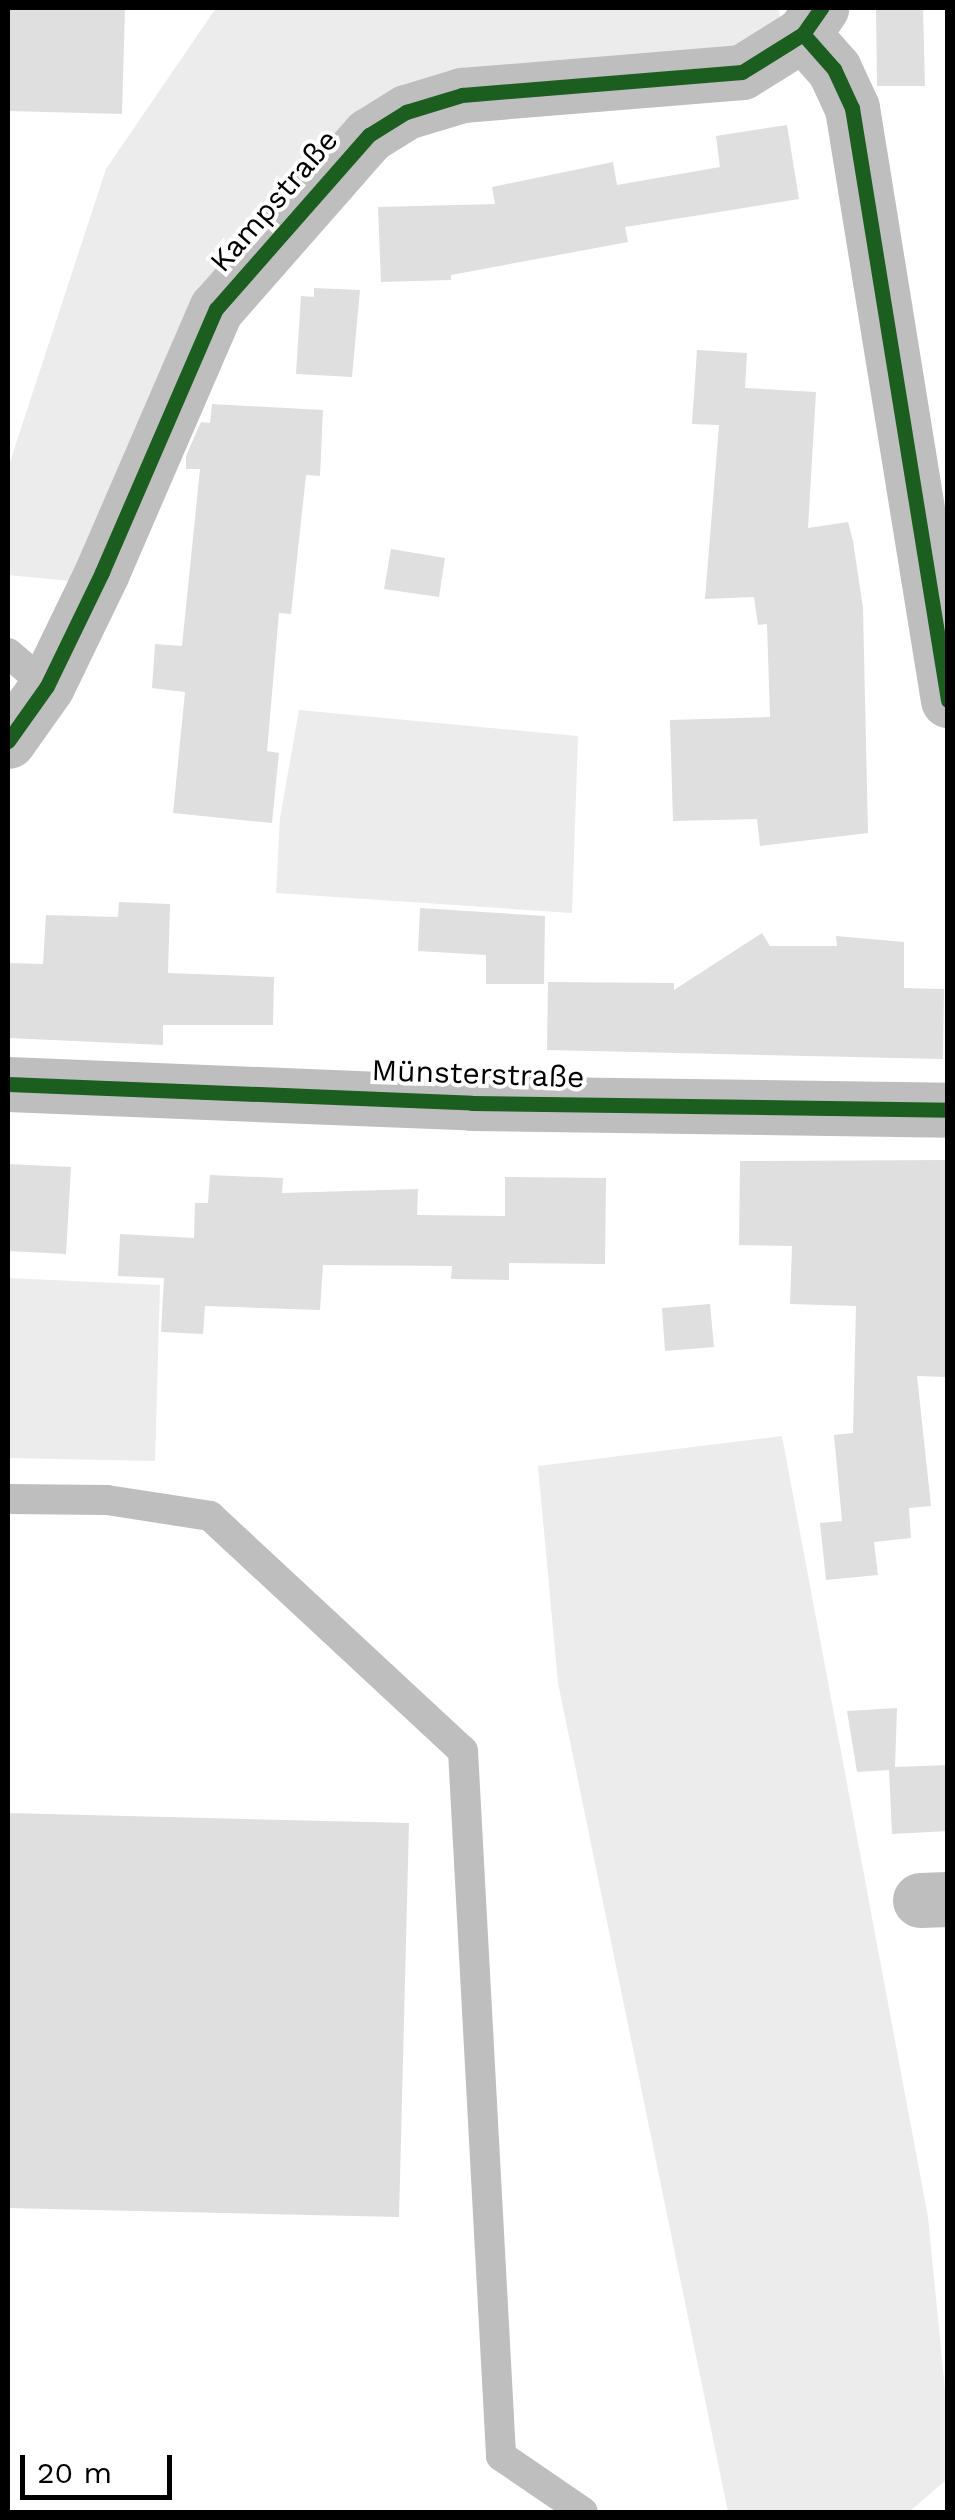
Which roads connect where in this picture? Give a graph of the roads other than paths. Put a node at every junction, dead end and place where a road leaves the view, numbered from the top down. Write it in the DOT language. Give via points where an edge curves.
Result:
graph roads {
  1 [pos="812,21"];
  2 [pos="932,521"];
  3 [pos="27,670"];
  4 [pos="948,700"];
  5 [pos="8,742"];
  6 [pos="8,1084"];
  7 [pos="948,1110"];
  8 [pos="8,1499"];
  9 [pos="583,2512"];
  1 -- 2 [label="street" via="852,108"];
  1 -- 3 [label="street, Kampstraße" via="742,72 462,95 406,112 369,135 216,309"];
  2 -- 4 [label="street"];
  3 -- 5 [label="street, Kampstraße"];
  6 -- 7 [label="street, Münsterstraße" via="472,1103"];
  8 -- 9 [label="lane" via="107,1500 210,1516 463,1751 501,2456"];
}
